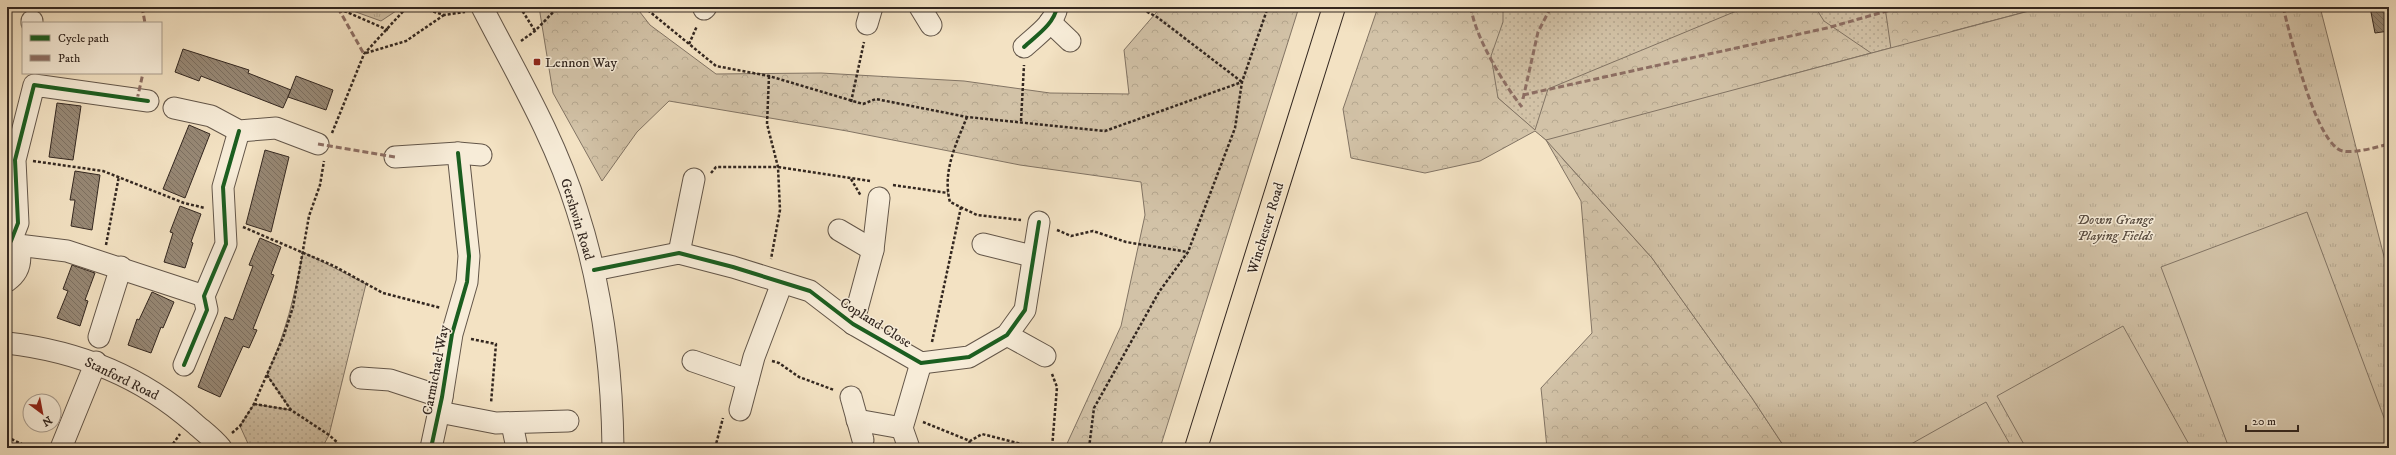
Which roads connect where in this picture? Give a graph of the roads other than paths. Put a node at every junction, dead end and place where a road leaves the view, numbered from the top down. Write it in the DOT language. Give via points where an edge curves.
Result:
graph roads {
  1 [pos="920,7"];
  2 [pos="1334,7"];
  3 [pos="474,9"];
  4 [pos="1054,15"];
  5 [pos="931,25"];
  6 [pos="1070,41"];
  7 [pos="1024,47"];
  8 [pos="33,79"];
  9 [pos="148,102"];
  10 [pos="174,108"];
  11 [pos="239,131"];
  12 [pos="324,146"];
  13 [pos="458,153"];
  14 [pos="481,155"];
  15 [pos="395,157"];
  16 [pos="693,186"];
  17 [pos="880,188"];
  18 [pos="1039,222"];
  19 [pos="839,230"];
  20 [pos="12,242"];
  21 [pos="983,244"];
  22 [pos="873,250"];
  23 [pos="679,253"];
  24 [pos="1032,256"];
  25 [pos="111,264"];
  26 [pos="594,270"];
  27 [pos="775,280"];
  28 [pos="7,282"];
  29 [pos="204,296"];
  30 [pos="853,324"];
  31 [pos="1007,335"];
  32 [pos="99,337"];
  33 [pos="7,343"];
  34 [pos="1045,356"];
  35 [pos="693,361"];
  36 [pos="96,362"];
  37 [pos="924,363"];
  38 [pos="184,365"];
  39 [pos="361,378"];
  40 [pos="748,380"];
  41 [pos="851,397"];
  42 [pos="441,404"];
  43 [pos="740,410"];
  44 [pos="857,420"];
  45 [pos="568,421"];
  46 [pos="904,421"];
  47 [pos="512,424"];
  48 [pos="863,440"];
  49 [pos="219,446"];
  50 [pos="61,448"];
  51 [pos="431,448"];
  52 [pos="517,448"];
  53 [pos="613,448"];
  54 [pos="909,448"];
  55 [pos="1196,448"];
  1 -- 5 [label="street"];
  2 -- 55 [label="main road, Winchester Road"];
  3 -- 26 [label="street, Gershwin Road" via="547,134 577,209"];
  4 -- 6 [label="street"];
  4 -- 7 [label="street"];
  8 -- 9 [label="street"];
  8 -- 20 [label="street" via="16,160 18,222"];
  10 -- 11 [label="street" via="211,116"];
  11 -- 12 [label="street" via="276,128"];
  11 -- 29 [label="street" via="223,187 226,244"];
  13 -- 14 [label="street"];
  13 -- 15 [label="street"];
  13 -- 42 [label="street, Carmichael Way" via="469,256 468,282 452,334"];
  16 -- 23 [label="street"];
  17 -- 22 [label="street, Copland Close"];
  18 -- 24 [label="street"];
  19 -- 22 [label="street"];
  20 -- 25 [label="street" via="67,251"];
  20 -- 28 [label="street" via="21,258 16,272"];
  21 -- 24 [label="street"];
  22 -- 30 [label="street, Copland Close"];
  23 -- 26 [label="street, Copland Close"];
  23 -- 27 [label="street, Copland Close"];
  24 -- 31 [label="street" via="1025,310"];
  25 -- 29 [label="street"];
  25 -- 32 [label="street"];
  26 -- 53 [label="street, Gershwin Road" via="612,379"];
  27 -- 30 [label="street, Copland Close" via="810,291"];
  27 -- 40 [label="street"];
  29 -- 38 [label="street" via="207,310"];
  30 -- 37 [label="street, Copland Close"];
  31 -- 34 [label="street"];
  31 -- 37 [label="street" via="968,357"];
  33 -- 36 [label="street, Stanford Road" via="33,346"];
  35 -- 40 [label="street"];
  36 -- 49 [label="street, Stanford Road" via="155,391"];
  36 -- 50 [label="street"];
  37 -- 46 [label="street, Copland Close"];
  39 -- 42 [label="street, Carmichael Way" via="390,380"];
  40 -- 43 [label="street"];
  41 -- 44 [label="street"];
  42 -- 47 [label="street, Carmichael Way" via="496,423"];
  42 -- 51 [label="street, Carmichael Way"];
  44 -- 46 [label="street"];
  44 -- 48 [label="street"];
  45 -- 47 [label="street, Carmichael Way" via="541,420"];
  46 -- 54 [label="street"];
  47 -- 52 [label="street"];
}
